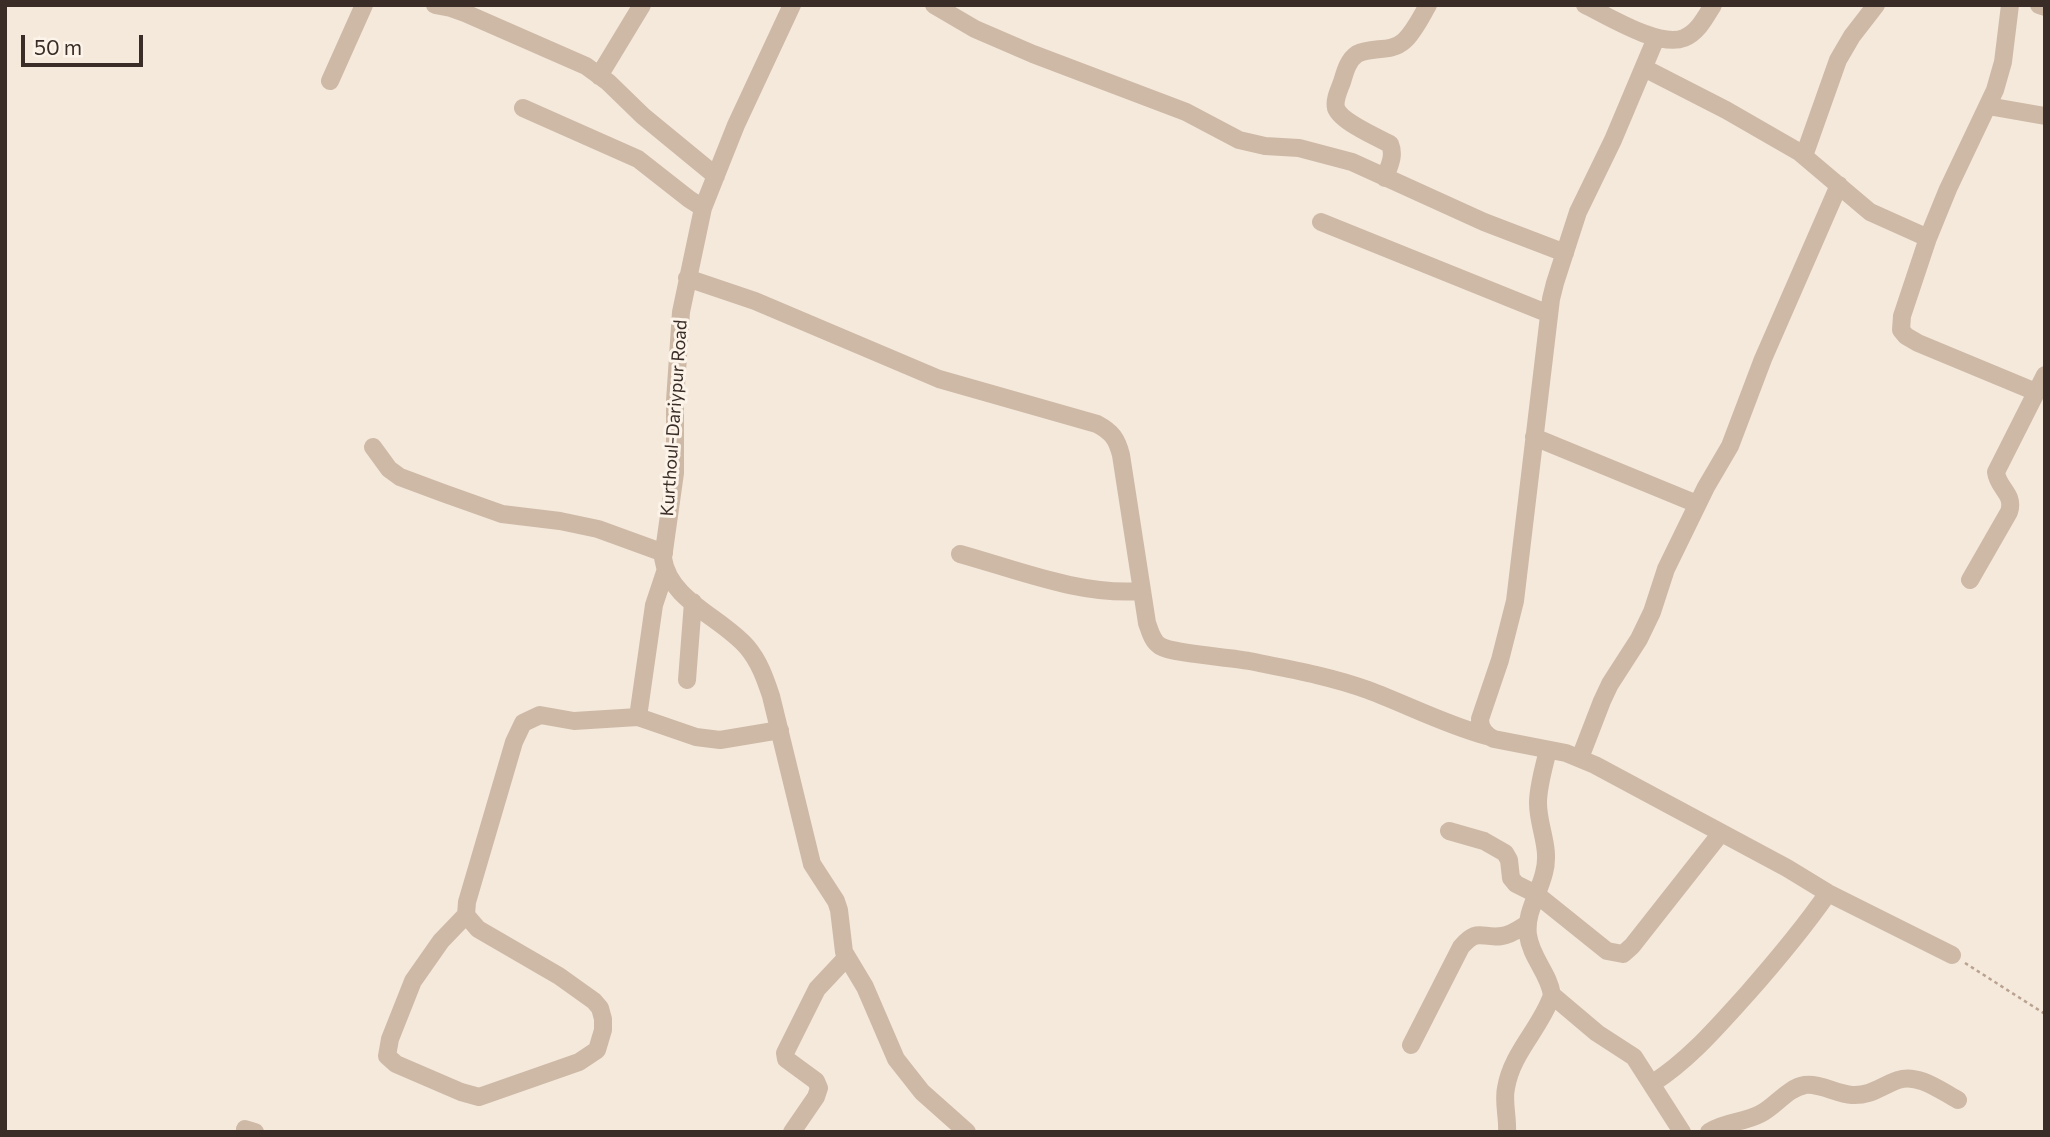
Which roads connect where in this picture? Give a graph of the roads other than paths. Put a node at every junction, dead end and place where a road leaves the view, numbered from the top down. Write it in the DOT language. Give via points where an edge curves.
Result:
graph roads {
  1 [pos="364,5"];
  2 [pos="435,5"];
  3 [pos="642,5"];
  4 [pos="792,5"];
  5 [pos="934,5"];
  6 [pos="1428,5"];
  7 [pos="1586,5"];
  8 [pos="1713,5"];
  9 [pos="1876,5"];
  10 [pos="2010,5"];
  11 [pos="2039,5"];
  12 [pos="2045,7"];
  13 [pos="1656,38"];
  14 [pos="1644,68"];
  15 [pos="599,76"];
  16 [pos="330,81"];
  17 [pos="1988,106"];
  18 [pos="523,108"];
  19 [pos="2045,116"];
  20 [pos="1804,156"];
  21 [pos="716,176"];
  22 [pos="1385,178"];
  23 [pos="1839,185"];
  24 [pos="703,208"];
  25 [pos="1321,222"];
  26 [pos="1928,238"];
  27 [pos="1565,253"];
  28 [pos="687,278"];
  29 [pos="1549,314"];
  30 [pos="2045,375"];
  31 [pos="2036,392"];
  32 [pos="1534,437"];
  33 [pos="373,447"];
  34 [pos="1698,504"];
  35 [pos="664,553"];
  36 [pos="960,554"];
  37 [pos="665,572"];
  38 [pos="1970,580"];
  39 [pos="1142,591"];
  40 [pos="693,602"];
  41 [pos="687,680"];
  42 [pos="638,717"];
  43 [pos="780,730"];
  44 [pos="1487,736"];
  45 [pos="1548,750"];
  46 [pos="1580,758"];
  47 [pos="1449,831"];
  48 [pos="1721,833"];
  49 [pos="1828,893"];
  50 [pos="1536,894"];
  51 [pos="466,915"];
  52 [pos="1527,924"];
  53 [pos="1952,955"];
  54 [pos="847,957"];
  55 [pos="1552,995"];
  56 [pos="1411,1045"];
  57 [pos="1653,1083"];
  58 [pos="1958,1100"];
  59 [pos="792,1132"];
  60 [pos="967,1132"];
  61 [pos="1507,1132"];
  62 [pos="1682,1132"];
  63 [pos="1709,1132"];
  1 -- 16 [label="street"];
  2 -- 15 [label="street" via="518,36"];
  3 -- 15 [label="street"];
  4 -- 21 [label="street, Kurthoul-Dariypur Road"];
  5 -- 22 [label="street" via="975,29 1185,112 1238,140 1313,151"];
  6 -- 22 [label="street" via="1404,41 1352,58 1335,105 1346,120 1390,144 1392,159"];
  7 -- 13 [label="street"];
  8 -- 13 [label="street" via="1702,23 1681,40"];
  9 -- 20 [label="street" via="1838,60"];
  10 -- 17 [label="street" via="2003,62"];
  11 -- 12 [label="street"];
  13 -- 14 [label="street"];
  14 -- 20 [label="street"];
  14 -- 27 [label="street" via="1578,212"];
  15 -- 21 [label="street"];
  17 -- 19 [label="street"];
  17 -- 26 [label="street"];
  18 -- 24 [label="street" via="638,159"];
  20 -- 23 [label="street"];
  21 -- 24 [label="street, Kurthoul-Dariypur Road"];
  22 -- 27 [label="street"];
  23 -- 26 [label="street" via="1870,212"];
  23 -- 34 [label="street" via="1736,433"];
  24 -- 28 [label="street, Kurthoul-Dariypur Road"];
  25 -- 29 [label="street"];
  26 -- 31 [label="street" via="1900,330 1918,343"];
  27 -- 29 [label="street"];
  28 -- 35 [label="street, Kurthoul-Dariypur Road" via="677,350 675,473"];
  28 -- 39 [label="street" via="755,300 939,379 1107,429 1121,455"];
  29 -- 32 [label="street"];
  30 -- 31 [label="street"];
  31 -- 38 [label="street" via="1996,472 1997,481 2010,495 2009,512"];
  32 -- 34 [label="street"];
  32 -- 44 [label="street" via="1514,601 1480,719"];
  33 -- 35 [label="street" via="400,477 454,497 502,514 598,529"];
  34 -- 46 [label="street" via="1639,639 1602,701"];
  35 -- 37 [label="street, Kurthoul-Dariypur Road"];
  36 -- 39 [label="street" via="1084,587"];
  37 -- 40 [label="street"];
  37 -- 42 [label="street" via="654,605"];
  39 -- 44 [label="street" via="1147,623 1160,646 1339,681"];
  40 -- 41 [label="street"];
  40 -- 43 [label="street" via="755,658"];
  42 -- 43 [label="street" via="696,737 720,740"];
  42 -- 51 [label="street" via="574,721 535,715 523,723"];
  43 -- 54 [label="street" via="812,863 836,901"];
  44 -- 45 [label="street"];
  45 -- 46 [label="street"];
  45 -- 50 [label="street" via="1538,805 1546,862"];
  46 -- 48 [label="street"];
  47 -- 50 [label="street" via="1505,853 1511,878"];
  48 -- 49 [label="street"];
  48 -- 50 [label="street" via="1623,954 1607,951"];
  49 -- 53 [label="street"];
  49 -- 57 [label="street" via="1790,945 1697,1050"];
  50 -- 52 [label="street"];
  51 -- 51 [label="street" via="478,929 594,1001 603,1019 597,1050 579,1062 479,1097 390,1059 390,1039 413,981"];
  52 -- 55 [label="street" via="1530,944"];
  52 -- 56 [label="street" via="1503,936 1470,936"];
  54 -- 59 [label="street" via="817,989 785,1053 819,1088"];
  54 -- 60 [label="street" via="896,1059 922,1092"];
  55 -- 57 [label="street" via="1634,1057"];
  55 -- 61 [label="street" via="1508,1077"];
  57 -- 62 [label="street"];
  58 -- 63 [label="street" via="1907,1079 1868,1094 1852,1095 1803,1085 1759,1115"];
}
